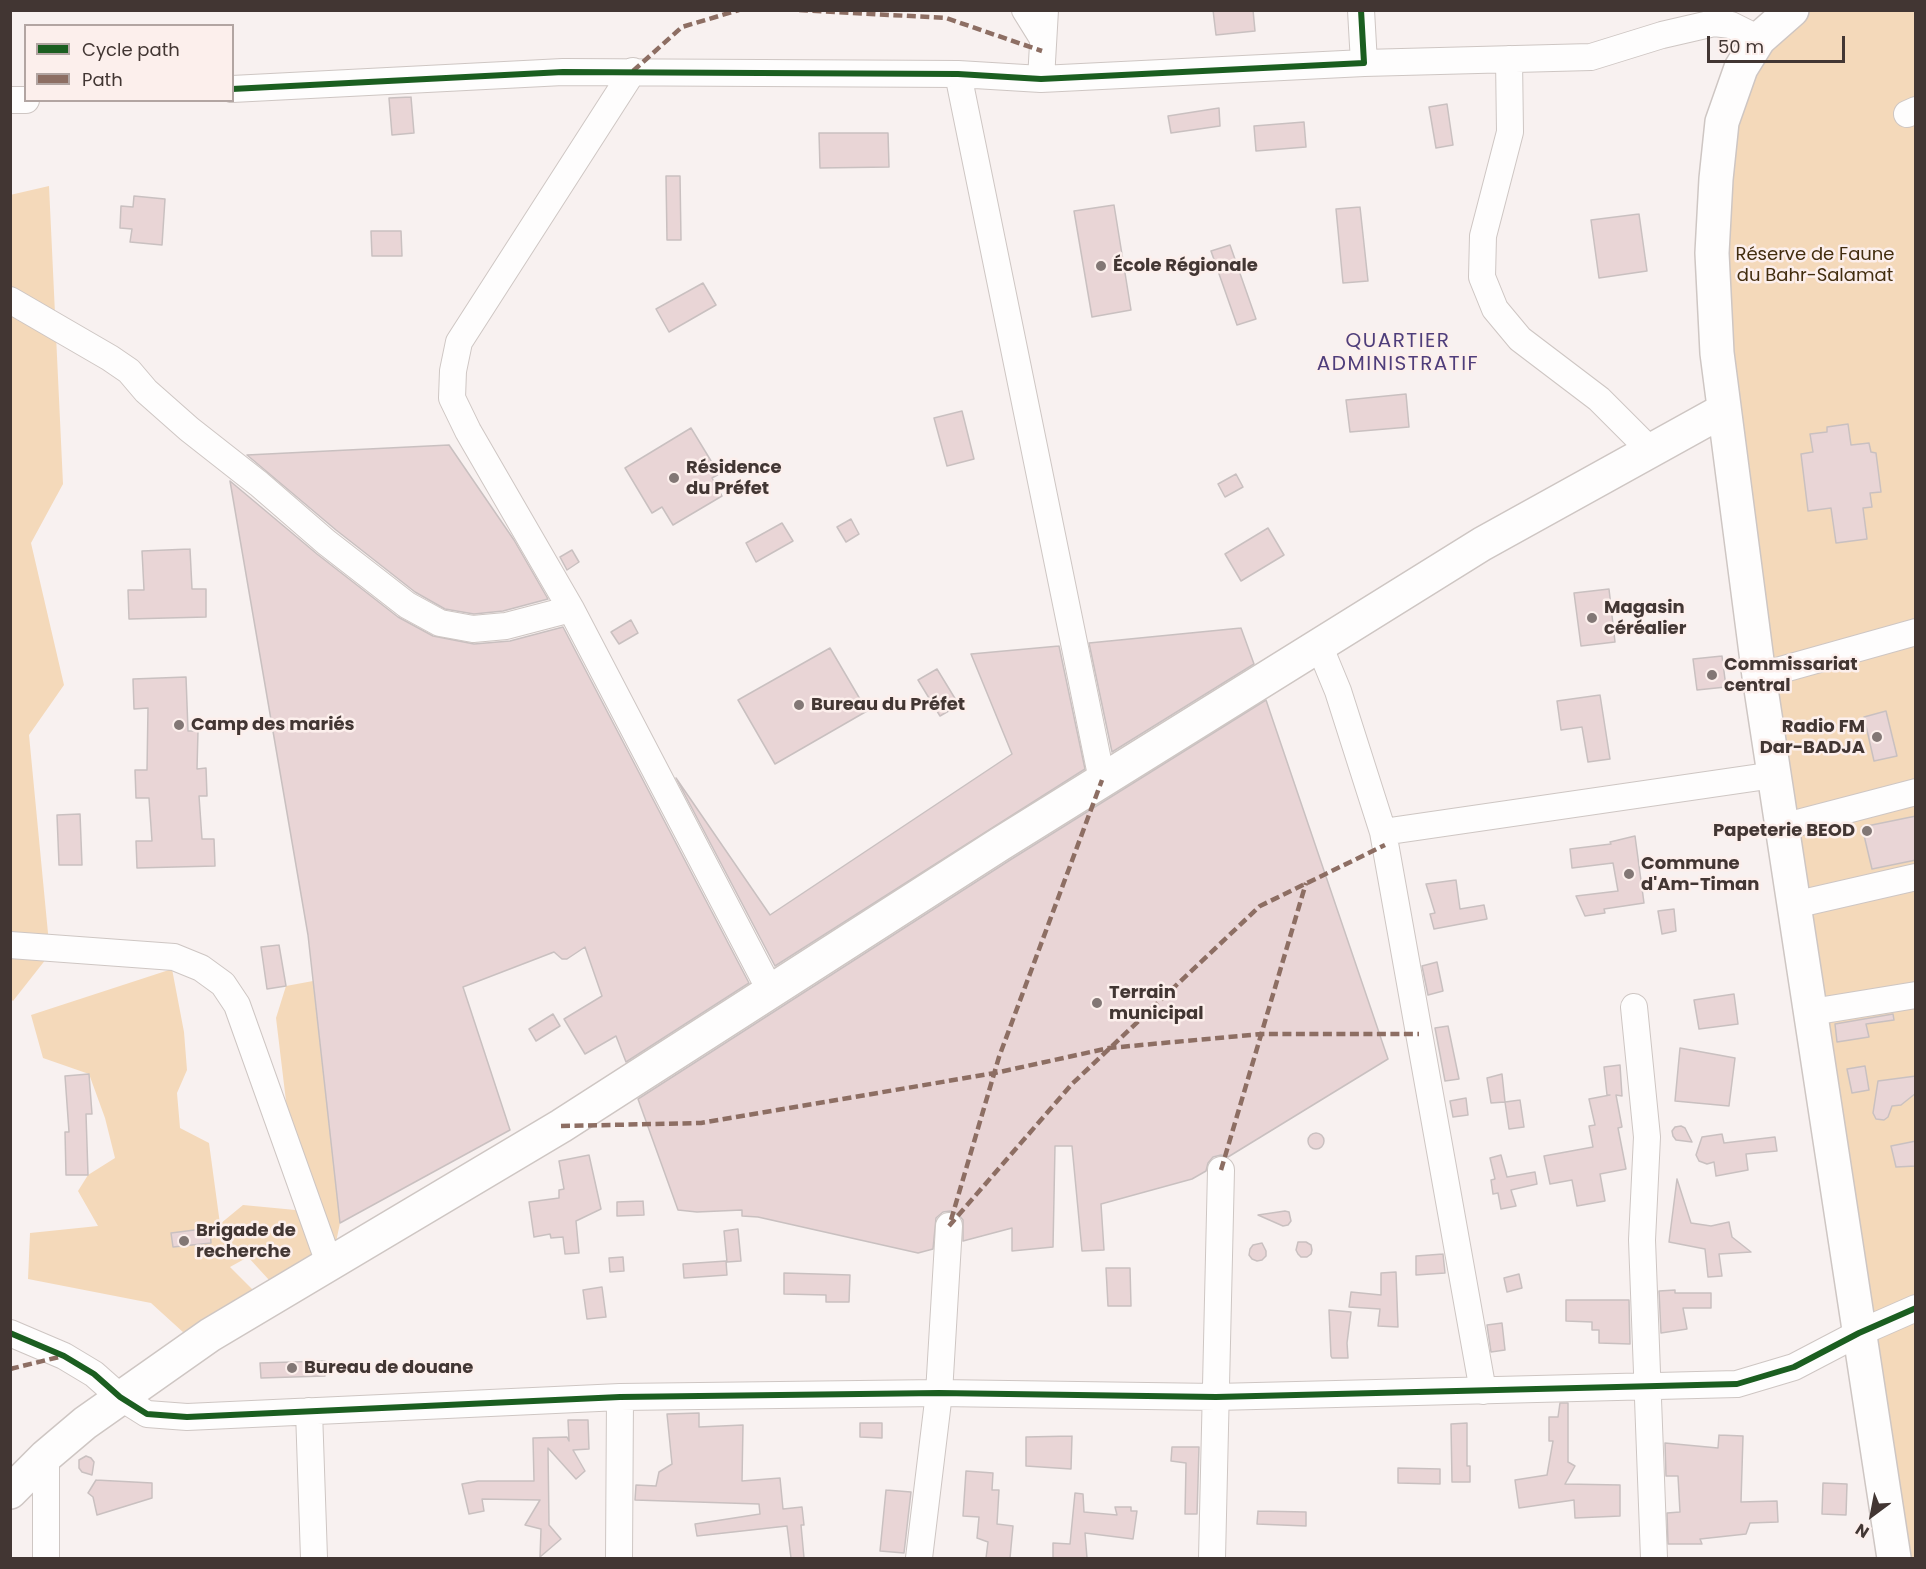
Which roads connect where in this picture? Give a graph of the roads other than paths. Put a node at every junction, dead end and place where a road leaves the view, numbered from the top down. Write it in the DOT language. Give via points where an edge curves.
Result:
graph roads {
  1 [pos="1025,10"];
  2 [pos="1045,10"];
  3 [pos="1361,10"];
  4 [pos="1792,10"];
  5 [pos="1043,39"];
  6 [pos="1759,39"];
  7 [pos="1509,59"];
  8 [pos="1364,63"];
  9 [pos="633,71"];
  10 [pos="958,74"];
  11 [pos="1041,79"];
  12 [pos="234,89"];
  13 [pos="10,300"];
  14 [pos="1724,410"];
  15 [pos="1650,450"];
  16 [pos="571,609"];
  17 [pos="1916,632"];
  18 [pos="1319,645"];
  19 [pos="1759,676"];
  20 [pos="1774,775"];
  21 [pos="1102,780"];
  22 [pos="1916,792"];
  23 [pos="1782,827"];
  24 [pos="1383,832"];
  25 [pos="1916,877"];
  26 [pos="1794,905"];
  27 [pos="10,945"];
  28 [pos="771,992"];
  29 [pos="1916,995"];
  30 [pos="1634,1007"];
  31 [pos="1812,1012"];
  32 [pos="1221,1170"];
  33 [pos="949,1226"];
  34 [pos="329,1263"];
  35 [pos="1916,1308"];
  36 [pos="10,1333"];
  37 [pos="1859,1333"];
  38 [pos="1648,1387"];
  39 [pos="1483,1391"];
  40 [pos="939,1393"];
  41 [pos="120,1397"];
  42 [pos="620,1397"];
  43 [pos="1215,1397"];
  44 [pos="309,1411"];
  45 [pos="46,1456"];
  46 [pos="10,1492"];
  47 [pos="46,1558"];
  48 [pos="314,1558"];
  49 [pos="619,1558"];
  50 [pos="919,1558"];
  51 [pos="1212,1558"];
  52 [pos="1654,1558"];
  53 [pos="1894,1558"];
  1 -- 5 [label="street"];
  2 -- 5 [label="street"];
  3 -- 8 [label="street"];
  4 -- 6 [label="main road"];
  5 -- 11 [label="street"];
  6 -- 7 [label="street" via="1731,24 1713,23 1591,57"];
  6 -- 14 [label="main road" via="1741,68 1722,122 1716,179 1712,253"];
  7 -- 8 [label="street"];
  7 -- 15 [label="street" via="1510,132 1484,236 1482,277 1495,309 1520,339 1599,399"];
  8 -- 11 [label="street"];
  9 -- 10 [label="street"];
  9 -- 12 [label="street"];
  9 -- 16 [label="street" via="459,342 453,371 452,398 468,431"];
  10 -- 11 [label="street"];
  10 -- 21 [label="street"];
  13 -- 16 [label="street" via="129,371 189,429 407,605 440,622 473,629 506,626"];
  14 -- 15 [label="main road"];
  14 -- 19 [label="main road"];
  15 -- 18 [label="main road" via="1482,544"];
  16 -- 28 [label="street"];
  17 -- 19 [label="street"];
  18 -- 21 [label="main road"];
  18 -- 24 [label="street" via="1338,691"];
  19 -- 20 [label="main road"];
  20 -- 23 [label="main road"];
  20 -- 24 [label="street"];
  21 -- 28 [label="main road"];
  22 -- 23 [label="street"];
  23 -- 26 [label="main road"];
  24 -- 39 [label="street"];
  25 -- 26 [label="street"];
  26 -- 31 [label="main road"];
  27 -- 34 [label="street" via="174,957 201,968 223,984 237,1005"];
  28 -- 34 [label="main road" via="520,1152"];
  29 -- 31 [label="street"];
  30 -- 38 [label="street" via="1647,1137 1642,1240"];
  31 -- 37 [label="main road"];
  32 -- 43 [label="street"];
  33 -- 40 [label="street"];
  34 -- 41 [label="main road" via="210,1335"];
  35 -- 37 [label="street"];
  36 -- 41 [label="street" via="64,1356 94,1374"];
  37 -- 38 [label="street" via="1794,1367 1737,1384"];
  37 -- 53 [label="main road"];
  38 -- 39 [label="street"];
  38 -- 52 [label="street"];
  39 -- 43 [label="street"];
  40 -- 42 [label="street"];
  40 -- 43 [label="street"];
  40 -- 50 [label="street"];
  41 -- 44 [label="street" via="147,1414 165,1417"];
  41 -- 45 [label="main road"];
  42 -- 44 [label="street"];
  42 -- 49 [label="street"];
  43 -- 51 [label="street"];
  44 -- 48 [label="street"];
  45 -- 46 [label="main road"];
  45 -- 47 [label="street"];
}
